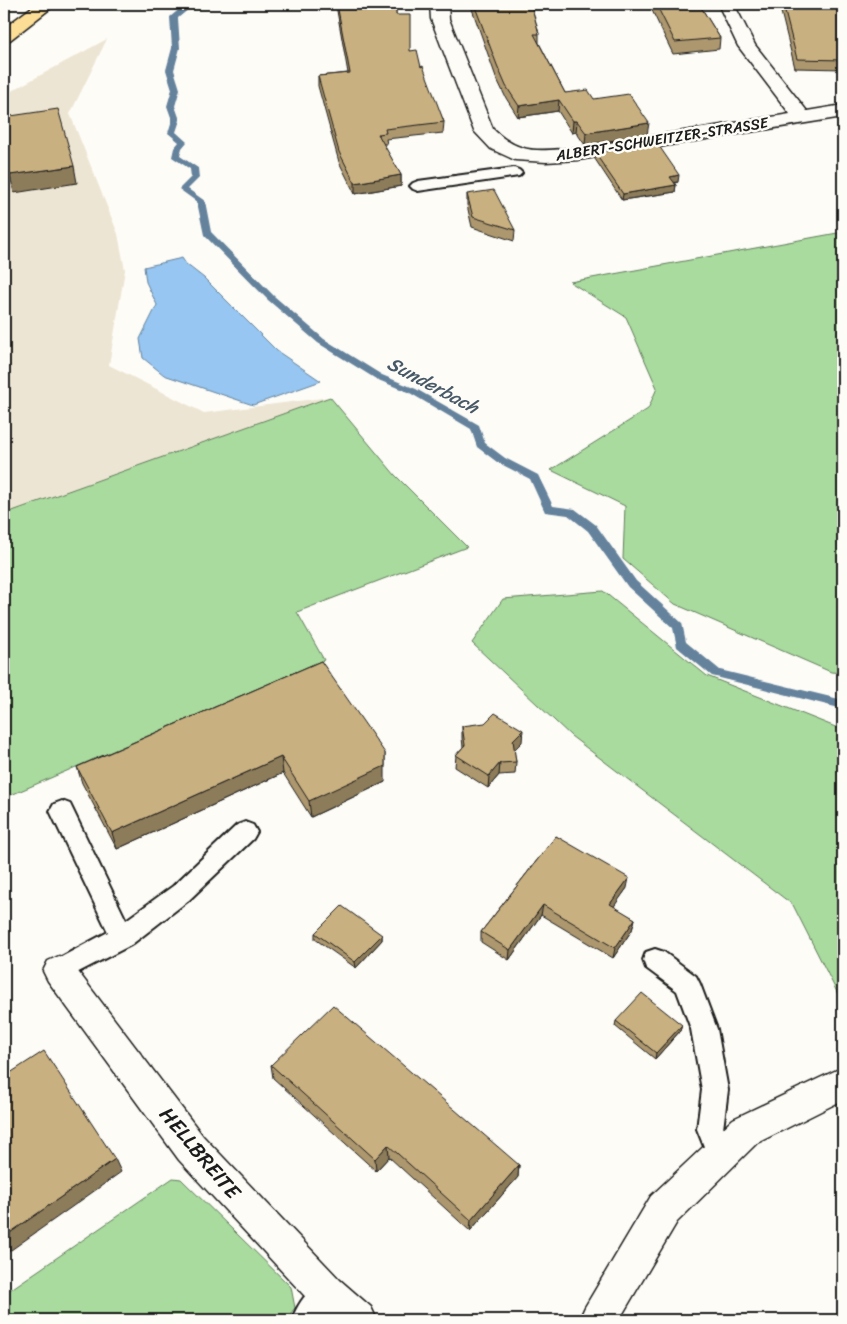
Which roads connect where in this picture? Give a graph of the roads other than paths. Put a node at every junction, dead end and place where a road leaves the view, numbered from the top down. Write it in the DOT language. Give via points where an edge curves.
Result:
graph roads {
  1 [pos="47,4"];
  2 [pos="439,4"];
  3 [pos="726,4"];
  4 [pos="4,36"];
  5 [pos="843,111"];
  6 [pos="803,118"];
  7 [pos="514,171"];
  8 [pos="418,186"];
  9 [pos="62,811"];
  10 [pos="245,832"];
  11 [pos="122,937"];
  12 [pos="655,960"];
  13 [pos="59,971"];
  14 [pos="843,1083"];
  15 [pos="721,1155"];
  16 [pos="327,1293"];
  17 [pos="306,1320"];
  18 [pos="358,1320"];
  19 [pos="598,1320"];
  1 -- 4 [label="main road"];
  2 -- 7 [label="street, ALBERT-SCHWEITZER-STRASSE" via="440,19 484,131 498,144"];
  3 -- 6 [label="street, ALBERT-SCHWEITZER-STRASSE" via="747,46"];
  5 -- 6 [label="street, ALBERT-SCHWEITZER-STRASSE"];
  6 -- 7 [label="street, ALBERT-SCHWEITZER-STRASSE" via="578,154 546,156"];
  7 -- 8 [label="lane"];
  9 -- 11 [label="lane"];
  10 -- 11 [label="lane" via="181,893"];
  11 -- 13 [label="lane"];
  12 -- 15 [label="lane" via="688,984 704,1029 715,1090 710,1129"];
  13 -- 16 [label="street, HELLBREITE" via="191,1148"];
  14 -- 15 [label="street" via="745,1131"];
  15 -- 19 [label="street" via="664,1209"];
  16 -- 17 [label="lane"];
  16 -- 18 [label="street, HELLBREITE"];
}
